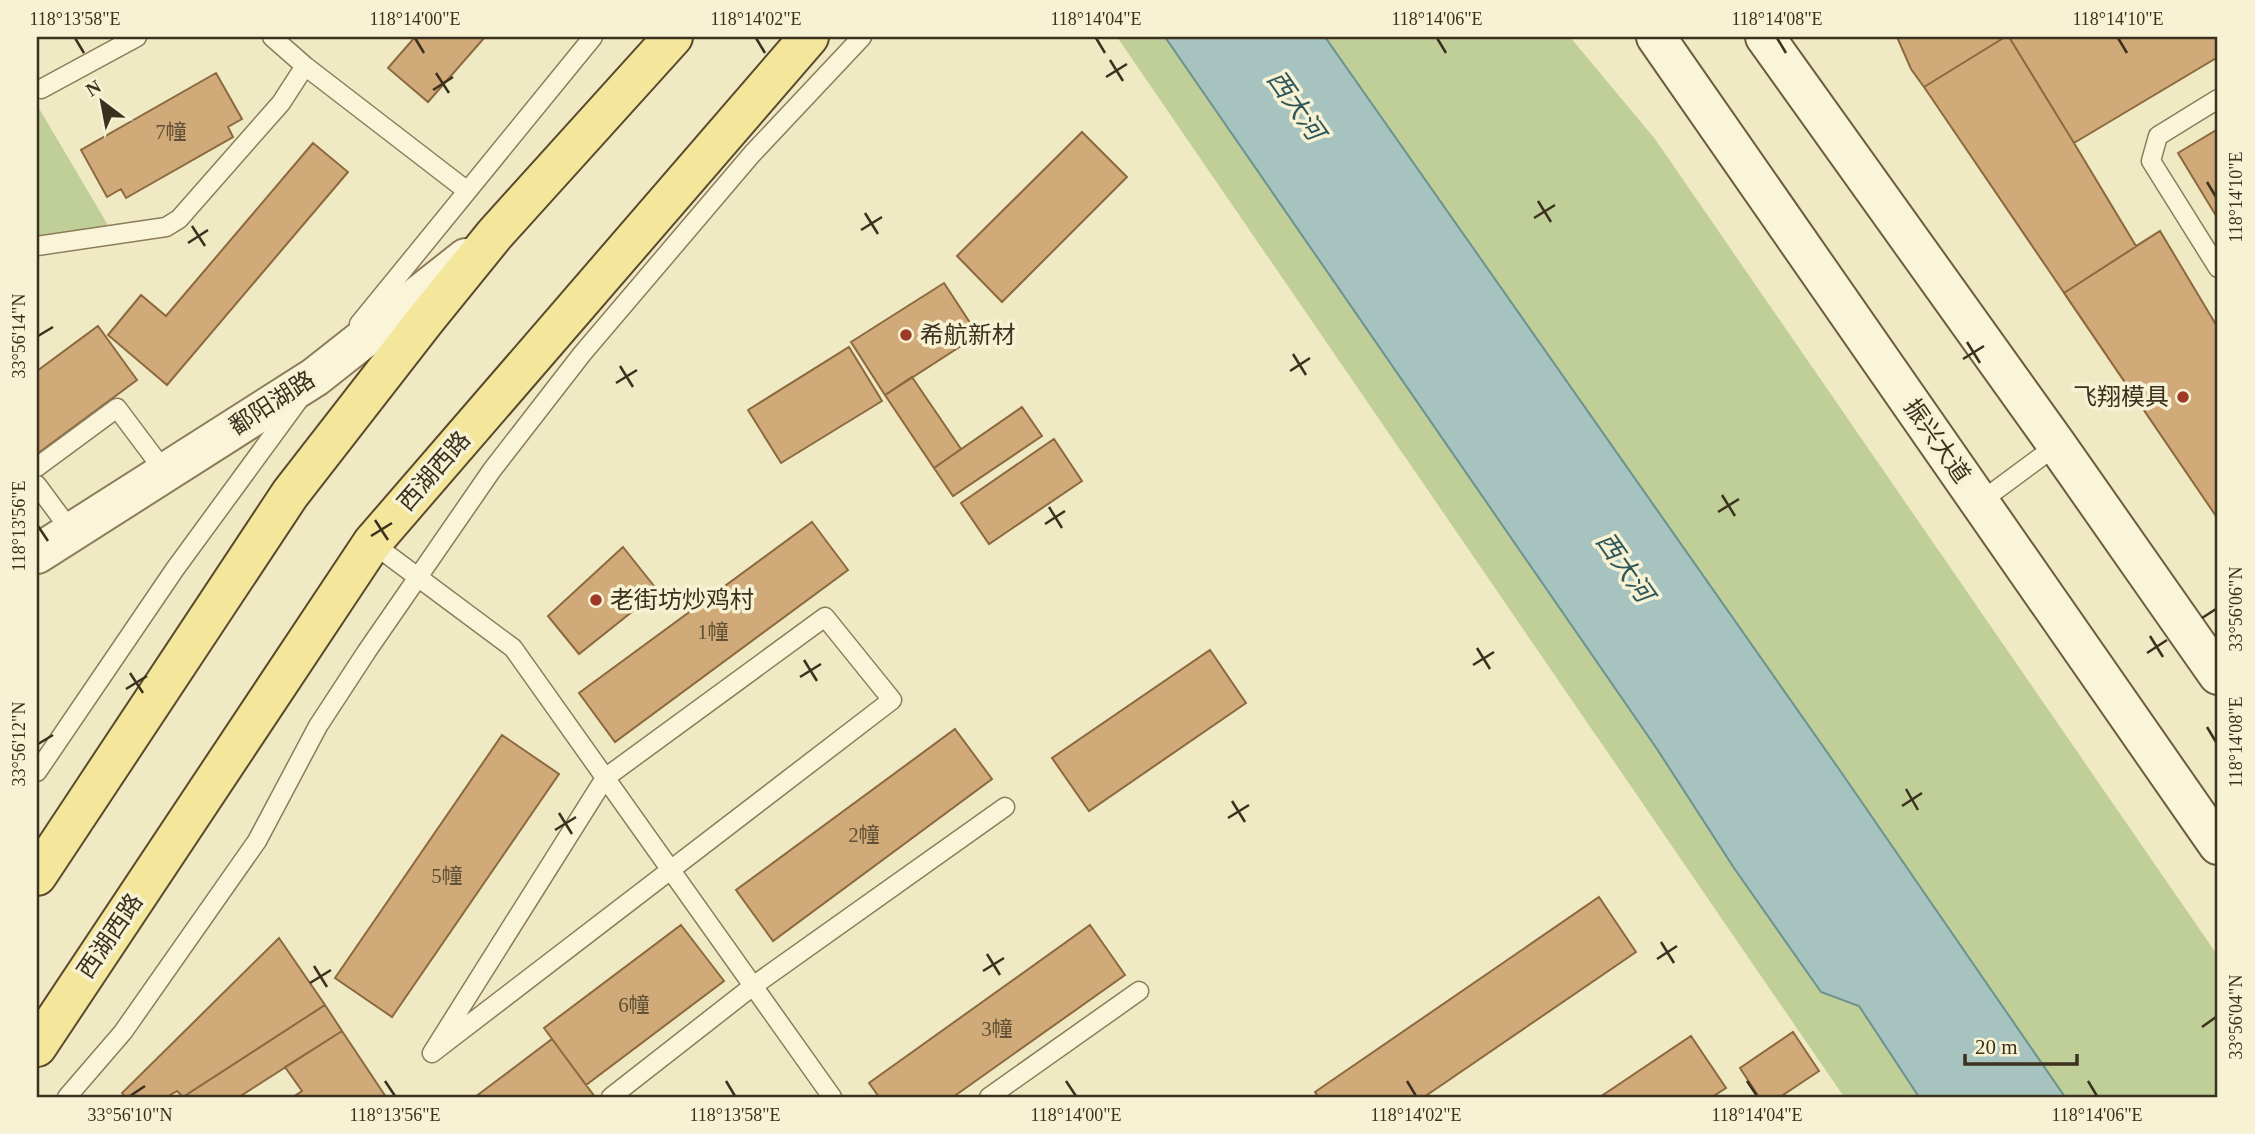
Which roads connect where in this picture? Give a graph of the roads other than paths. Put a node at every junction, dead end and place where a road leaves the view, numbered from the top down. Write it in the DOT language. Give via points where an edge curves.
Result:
graph roads {
  1 [pos="137,37"];
  2 [pos="272,37"];
  3 [pos="593,37"];
  4 [pos="673,37"];
  5 [pos="809,37"];
  6 [pos="862,37"];
  7 [pos="1656,37"];
  8 [pos="1765,37"];
  9 [pos="305,66"];
  10 [pos="41,89"];
  11 [pos="2218,99"];
  12 [pos="466,190"];
  13 [pos="495,234"];
  14 [pos="37,246"];
  15 [pos="2218,268"];
  16 [pos="319,374"];
  17 [pos="2057,445"];
  18 [pos="37,467"];
  19 [pos="165,472"];
  20 [pos="37,485"];
  21 [pos="1980,502"];
  22 [pos="71,531"];
  23 [pos="372,543"];
  24 [pos="37,554"];
  25 [pos="418,577"];
  26 [pos="2217,670"];
  27 [pos="37,772"];
  28 [pos="605,778"];
  29 [pos="1005,807"];
  30 [pos="2218,845"];
  31 [pos="671,870"];
  32 [pos="37,876"];
  33 [pos="753,986"];
  34 [pos="1139,991"];
  35 [pos="37,1047"];
  36 [pos="67,1097"];
  37 [pos="611,1097"];
  38 [pos="832,1097"];
  39 [pos="989,1097"];
  1 -- 10 [label="lane"];
  2 -- 9 [label="lane"];
  3 -- 12 [label="lane"];
  4 -- 13 [label="main road"];
  5 -- 23 [label="main road, 西湖西路"];
  6 -- 25 [label="lane" via="752,154 582,354 492,470"];
  7 -- 21 [label="main road, 振兴大道"];
  8 -- 17 [label="main road"];
  9 -- 12 [label="lane"];
  9 -- 14 [label="lane" via="281,103 179,219 166,227"];
  11 -- 15 [label="lane" via="2158,136 2151,161"];
  12 -- 16 [label="lane"];
  13 -- 16 [label="main road, 鄱阳湖路"];
  13 -- 32 [label="main road" via="290,494"];
  16 -- 19 [label="main road, 鄱阳湖路"];
  16 -- 27 [label="lane" via="175,569"];
  17 -- 21 [label="lane"];
  17 -- 26 [label="main road"];
  18 -- 19 [label="lane" via="117,408"];
  19 -- 22 [label="main road, 鄱阳湖路"];
  20 -- 22 [label="lane"];
  21 -- 30 [label="main road, 振兴大道"];
  22 -- 24 [label="main road, 鄱阳湖路"];
  23 -- 25 [label="lane"];
  23 -- 35 [label="main road, 西湖西路"];
  25 -- 28 [label="lane" via="513,648"];
  25 -- 36 [label="lane" via="318,726 257,841 123,1031"];
  28 -- 31 [label="lane"];
  28 -- 31 [label="lane" via="432,1053"];
  28 -- 31 [label="lane" via="825,617 892,700"];
  29 -- 33 [label="lane"];
  31 -- 33 [label="lane"];
  33 -- 37 [label="lane"];
  33 -- 38 [label="lane"];
  34 -- 39 [label="lane"];
}
